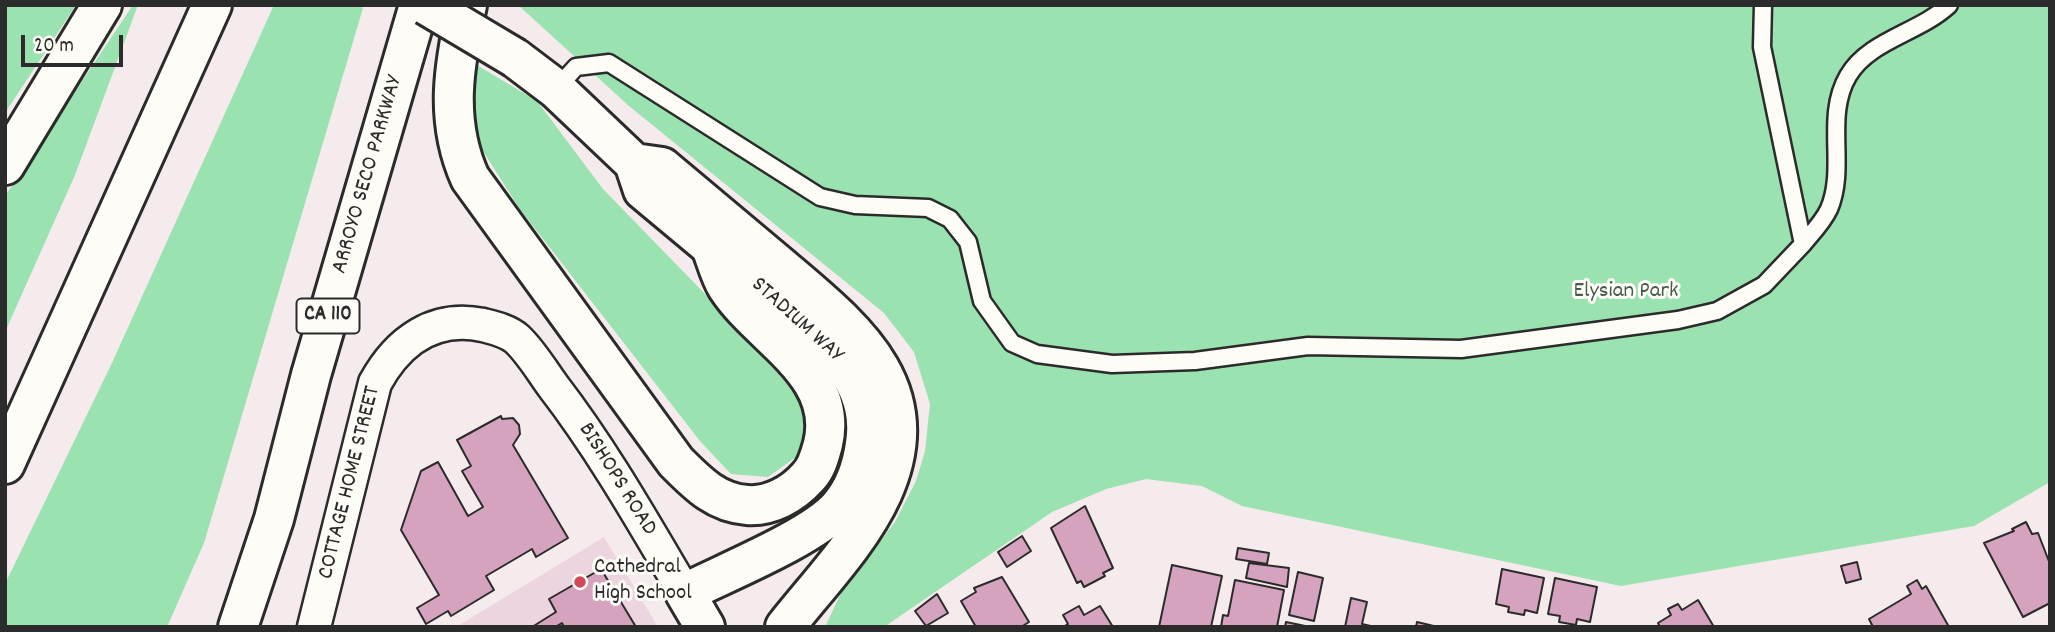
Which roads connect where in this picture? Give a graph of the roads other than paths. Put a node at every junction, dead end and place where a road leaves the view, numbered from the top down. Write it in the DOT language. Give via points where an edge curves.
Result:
graph roads {
  1 [pos="102,5"];
  2 [pos="419,5"];
  3 [pos="426,5"];
  4 [pos="467,5"];
  5 [pos="1763,5"];
  6 [pos="1949,5"];
  7 [pos="208,13"];
  8 [pos="555,89"];
  9 [pos="634,163"];
  10 [pos="5,165"];
  11 [pos="1804,244"];
  12 [pos="711,247"];
  13 [pos="518,340"];
  14 [pos="5,464"];
  15 [pos="685,593"];
  16 [pos="237,627"];
  17 [pos="314,627"];
  18 [pos="705,627"];
  19 [pos="785,627"];
  1 -- 10 [label="main road"];
  2 -- 16 [label="main road, ARROYO SECO PARKWAY / CA 110" via="310,375 274,519"];
  3 -- 8 [label="main road, STADIUM WAY, bridge" via="515,58"];
  4 -- 12 [label="main road" via="452,92 457,142 470,178 676,462 719,498 733,504 765,504 792,492 811,474 824,440 824,408 810,376 727,286"];
  5 -- 11 [label="lane" via="1762,47"];
  6 -- 11 [label="lane" via="1936,17 1866,55 1848,76 1837,103 1835,191 1828,211"];
  7 -- 14 [label="main road"];
  8 -- 9 [label="main road, STADIUM WAY"];
  8 -- 11 [label="lane" via="576,67 609,63 820,197 855,205 928,208 950,219 968,242 982,301 1012,343 1037,354 1112,364 1195,361 1308,346 1461,349 1678,320 1717,310 1764,285"];
  9 -- 12 [label="main road, STADIUM WAY" via="643,190"];
  9 -- 19 [label="main road, STADIUM WAY" via="662,167 839,316 872,353 894,395 896,442 882,494 834,566"];
  12 -- 15 [label="main road, STADIUM WAY" via="831,346 860,392 866,437 851,491 824,521"];
  13 -- 15 [label="street, BISHOPS ROAD" via="593,438"];
  13 -- 17 [label="street, COTTAGE HOME STREET" via="492,327 450,323 415,336 386,363 375,383"];
  15 -- 18 [label="main road, BISHOPS ROAD"];
}
